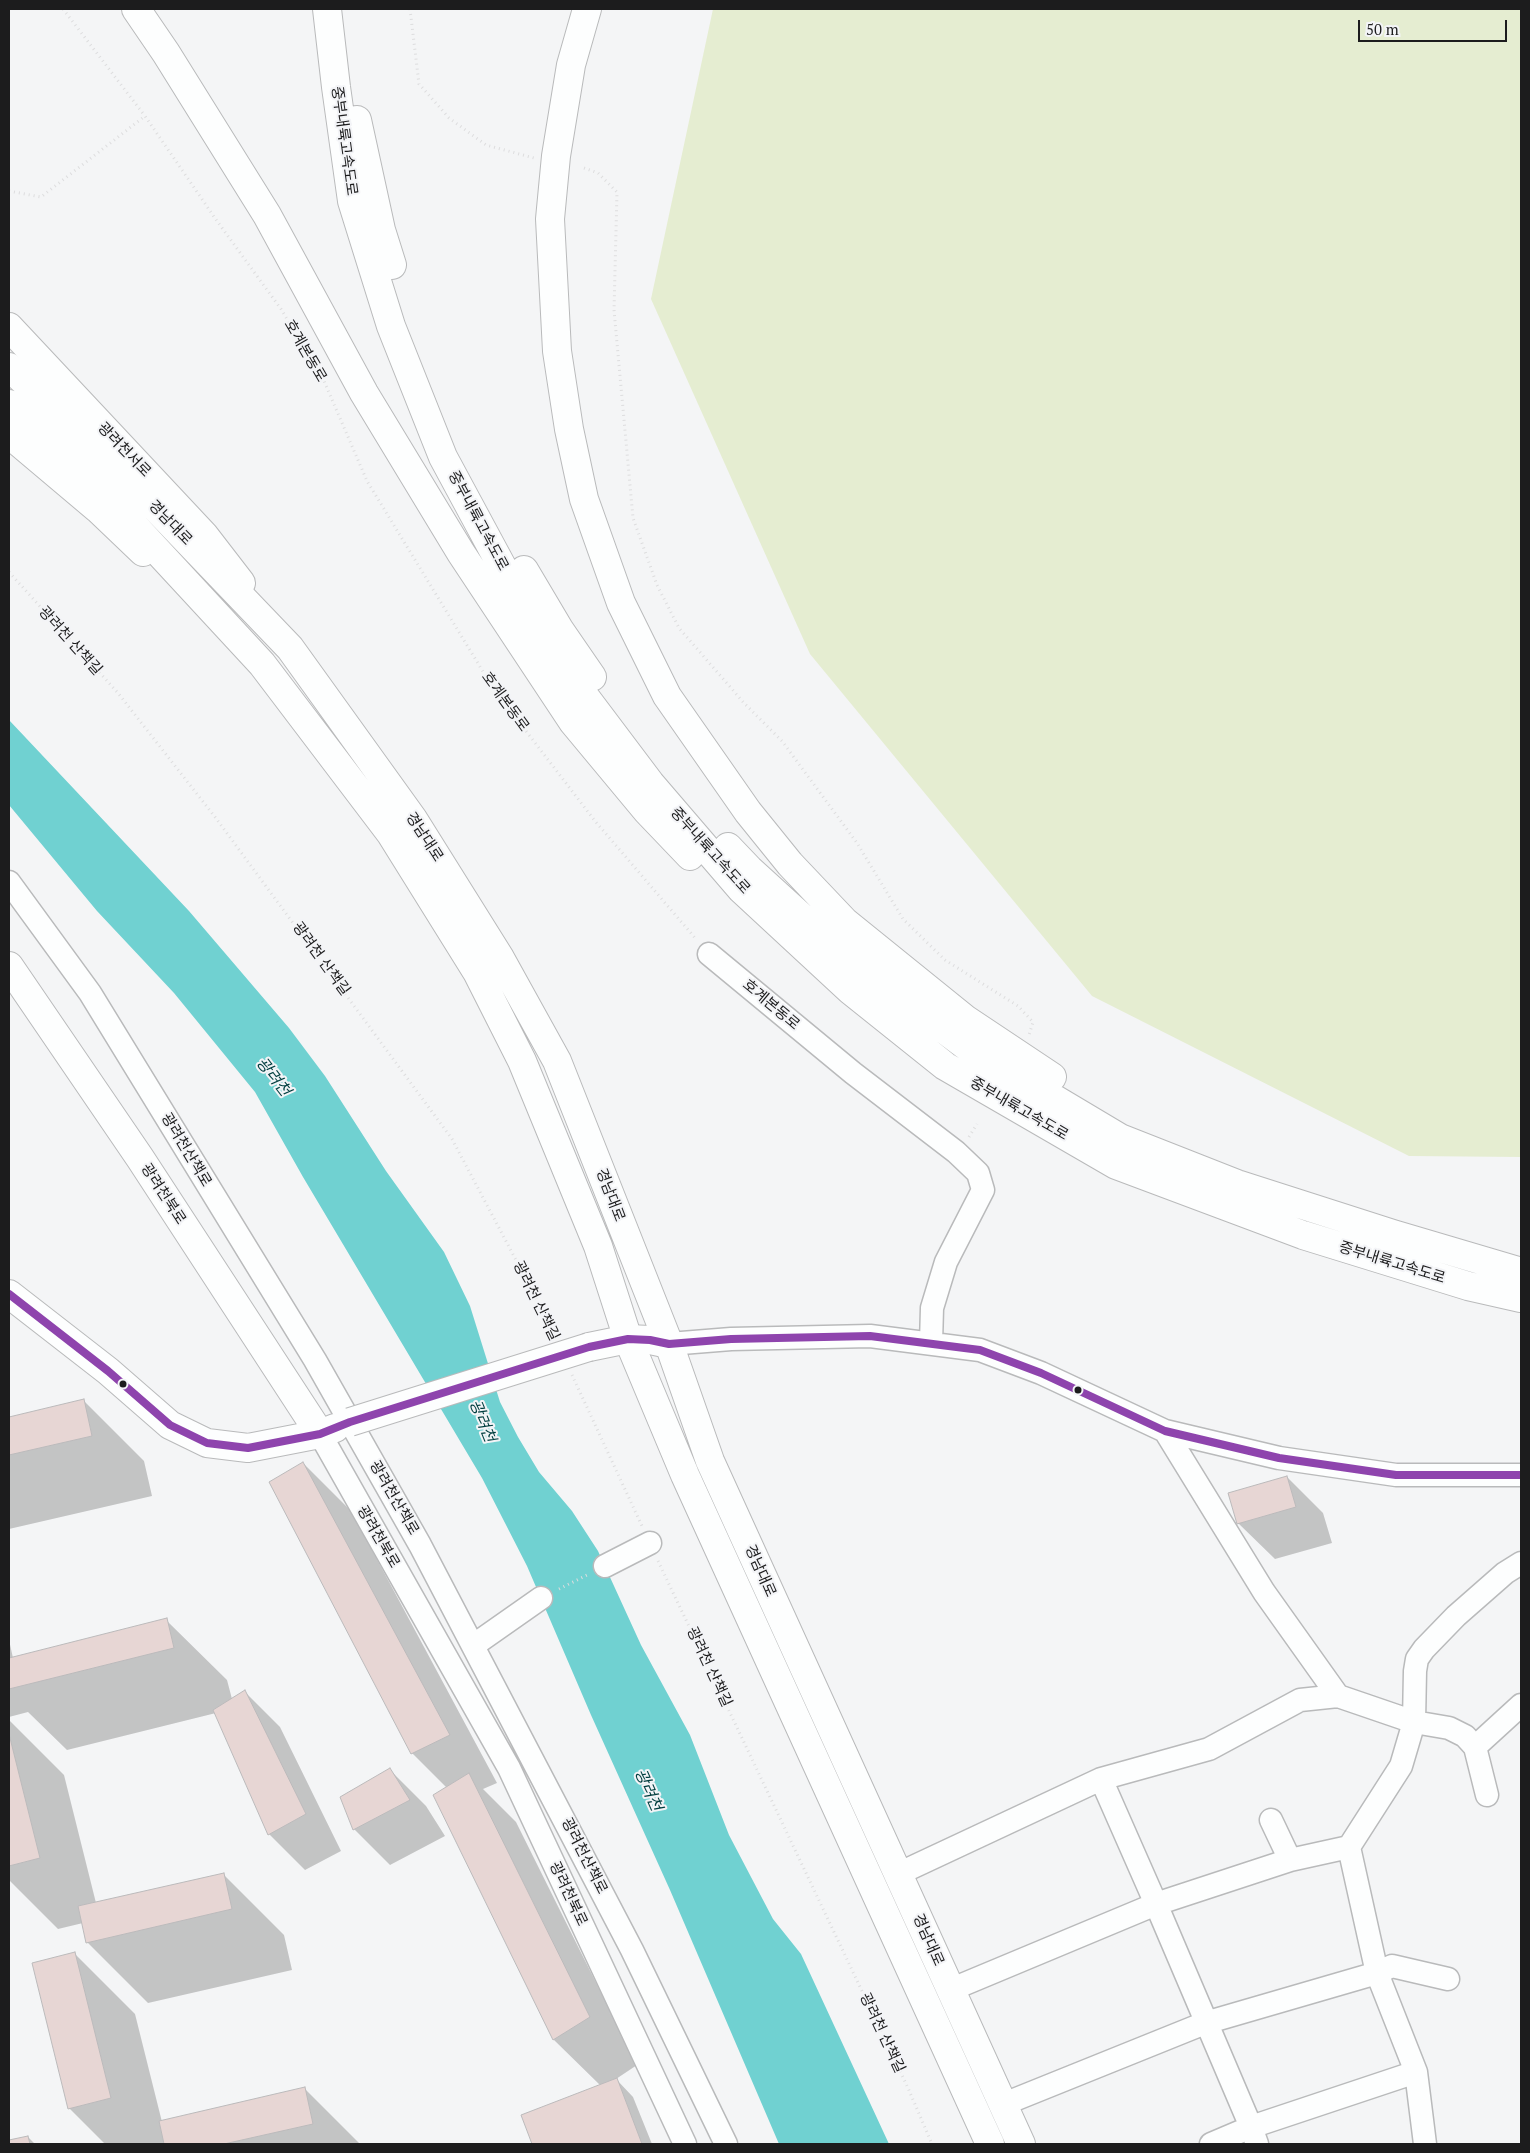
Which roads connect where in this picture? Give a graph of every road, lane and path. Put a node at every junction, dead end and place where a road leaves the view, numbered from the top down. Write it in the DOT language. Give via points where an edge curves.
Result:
graph roads {
  1 [pos="63,9"];
  2 [pos="136,9"];
  3 [pos="327,9"];
  4 [pos="341,9"];
  5 [pos="410,9"];
  6 [pos="587,9"];
  7 [pos="145,116"];
  8 [pos="537,159"];
  9 [pos="584,168"];
  10 [pos="9,191"];
  11 [pos="9,326"];
  12 [pos="9,367"];
  13 [pos="9,404"];
  14 [pos="9,434"];
  15 [pos="9,572"];
  16 [pos="290,648"];
  17 [pos="262,664"];
  18 [pos="9,882"];
  19 [pos="709,954"];
  20 [pos="9,966"];
  21 [pos="850,990"];
  22 [pos="1028,1037"];
  23 [pos="1237,1184"];
  24 [pos="1521,1272"];
  25 [pos="9,1294"];
  26 [pos="1521,1298"];
  27 [pos="628,1339"];
  28 [pos="556,1340"];
  29 [pos="930,1343"];
  30 [pos="669,1344"];
  31 [pos="568,1367"];
  32 [pos="350,1422"];
  33 [pos="1165,1431"];
  34 [pos="320,1434"];
  35 [pos="1521,1476"];
  36 [pos="650,1543"];
  37 [pos="1521,1563"];
  38 [pos="605,1566"];
  39 [pos="541,1598"];
  40 [pos="474,1645"];
  41 [pos="1338,1696"];
  42 [pos="1521,1705"];
  43 [pos="1414,1722"];
  44 [pos="1475,1747"];
  45 [pos="1102,1779"];
  46 [pos="1487,1795"];
  47 [pos="1272,1820"];
  48 [pos="1349,1847"];
  49 [pos="1290,1860"];
  50 [pos="898,1874"];
  51 [pos="1156,1904"];
  52 [pos="1377,1973"];
  53 [pos="1448,1979"];
  54 [pos="950,1990"];
  55 [pos="1205,2023"];
  56 [pos="1416,2072"];
  57 [pos="1004,2104"];
  58 [pos="1254,2136"];
  59 [pos="685,2144"];
  60 [pos="726,2144"];
  61 [pos="932,2144"];
  62 [pos="990,2144"];
  63 [pos="1021,2144"];
  64 [pos="1211,2144"];
  65 [pos="1425,2144"];
  1 -- 7 [label="path, 호계본동로"];
  2 -- 21 [label="main road" via="267,215 364,393 461,553 573,722 647,811 731,900"];
  3 -- 21 [label="main road, 중부내륙고속도로" via="352,201 391,326 443,458 540,638 650,783 741,889"];
  4 -- 23 [label="main road, 중부내륙고속도로" via="352,96 381,230 425,372 484,501 559,628 649,758 749,869 838,950 969,1048 1120,1138"];
  5 -- 8 [label="path" via="419,84 449,118 486,145"];
  6 -- 23 [label="main road" via="571,65 556,156 550,219 557,351 584,499 621,603 667,696 754,819 790,864 845,922 965,1018 1104,1113"];
  7 -- 10 [label="path" via="41,197"];
  7 -- 19 [label="path, 호계본동로" via="282,309 324,381 367,480 493,688 595,821"];
  9 -- 22 [label="path" via="598,173 617,192 614,310 633,518 657,585 679,628 744,704 782,741 851,835 903,919 945,960 1018,1006 1033,1022"];
  11 -- 16 [label="main road, 광려천서로" via="204,535"];
  12 -- 16 [label="main road, 경남대로" via="108,458"];
  13 -- 17 [label="main road, 경남대로" via="89,478"];
  14 -- 17 [label="main road" via="98,510"];
  15 -- 28 [label="path, 광려천 산책길" via="118,693 215,816 452,1139"];
  16 -- 30 [label="main road, 경남대로" via="414,819 500,958 557,1061"];
  17 -- 27 [label="main road, 경남대로" via="391,834 477,972 526,1070 598,1246"];
  18 -- 32 [label="street, 광려천산책로" via="90,993"];
  19 -- 29 [label="street, 호계본동로" via="978,1173 983,1190 946,1262 932,1308"];
  20 -- 34 [label="main road, 광려천북로" via="145,1166"];
  21 -- 26 [label="main road, 중부내륙고속도로" via="945,1066 1116,1165 1303,1235 1468,1286"];
  23 -- 24 [label="main road, 중부내륙고속도로"];
  25 -- 34 [label="main road" via="108,1371 170,1425 207,1443 248,1448"];
  27 -- 30 [label="main road"];
  27 -- 32 [label="main road, bridge" via="589,1347"];
  27 -- 62 [label="main road, 경남대로" via="685,1475"];
  29 -- 30 [label="street" via="870,1336 731,1339"];
  29 -- 33 [label="street" via="980,1350 1041,1373"];
  30 -- 50 [label="main road, 경남대로" via="710,1462"];
  31 -- 36 [label="path, 광려천 산책길"];
  32 -- 34 [label="main road"];
  32 -- 40 [label="street, 광려천산책로"];
  33 -- 35 [label="street" via="1279,1458 1396,1474"];
  33 -- 41 [label="street" via="1264,1592"];
  34 -- 59 [label="street, 광려천북로" via="509,1768"];
  36 -- 38 [label="street"];
  36 -- 61 [label="path, 광려천 산책길"];
  37 -- 43 [label="street" via="1456,1616 1417,1659"];
  38 -- 39 [label="path"];
  39 -- 40 [label="street"];
  40 -- 60 [label="street, 광려천산책로" via="632,1950"];
  41 -- 43 [label="street"];
  41 -- 45 [label="street" via="1300,1700 1209,1749"];
  42 -- 44 [label="street"];
  43 -- 44 [label="street" via="1449,1728 1465,1736"];
  43 -- 48 [label="street" via="1401,1766"];
  44 -- 46 [label="street"];
  45 -- 50 [label="street"];
  45 -- 51 [label="street"];
  47 -- 49 [label="street"];
  48 -- 49 [label="street"];
  48 -- 52 [label="street"];
  49 -- 51 [label="street"];
  50 -- 54 [label="main road, 경남대로"];
  51 -- 54 [label="street"];
  51 -- 55 [label="street"];
  52 -- 53 [label="street" via="1392,1966"];
  52 -- 55 [label="street"];
  52 -- 56 [label="street"];
  54 -- 57 [label="main road, 경남대로"];
  55 -- 57 [label="street"];
  55 -- 58 [label="street"];
  56 -- 58 [label="street"];
  56 -- 65 [label="street"];
  57 -- 63 [label="main road, 경남대로"];
  58 -- 64 [label="street"];
}
